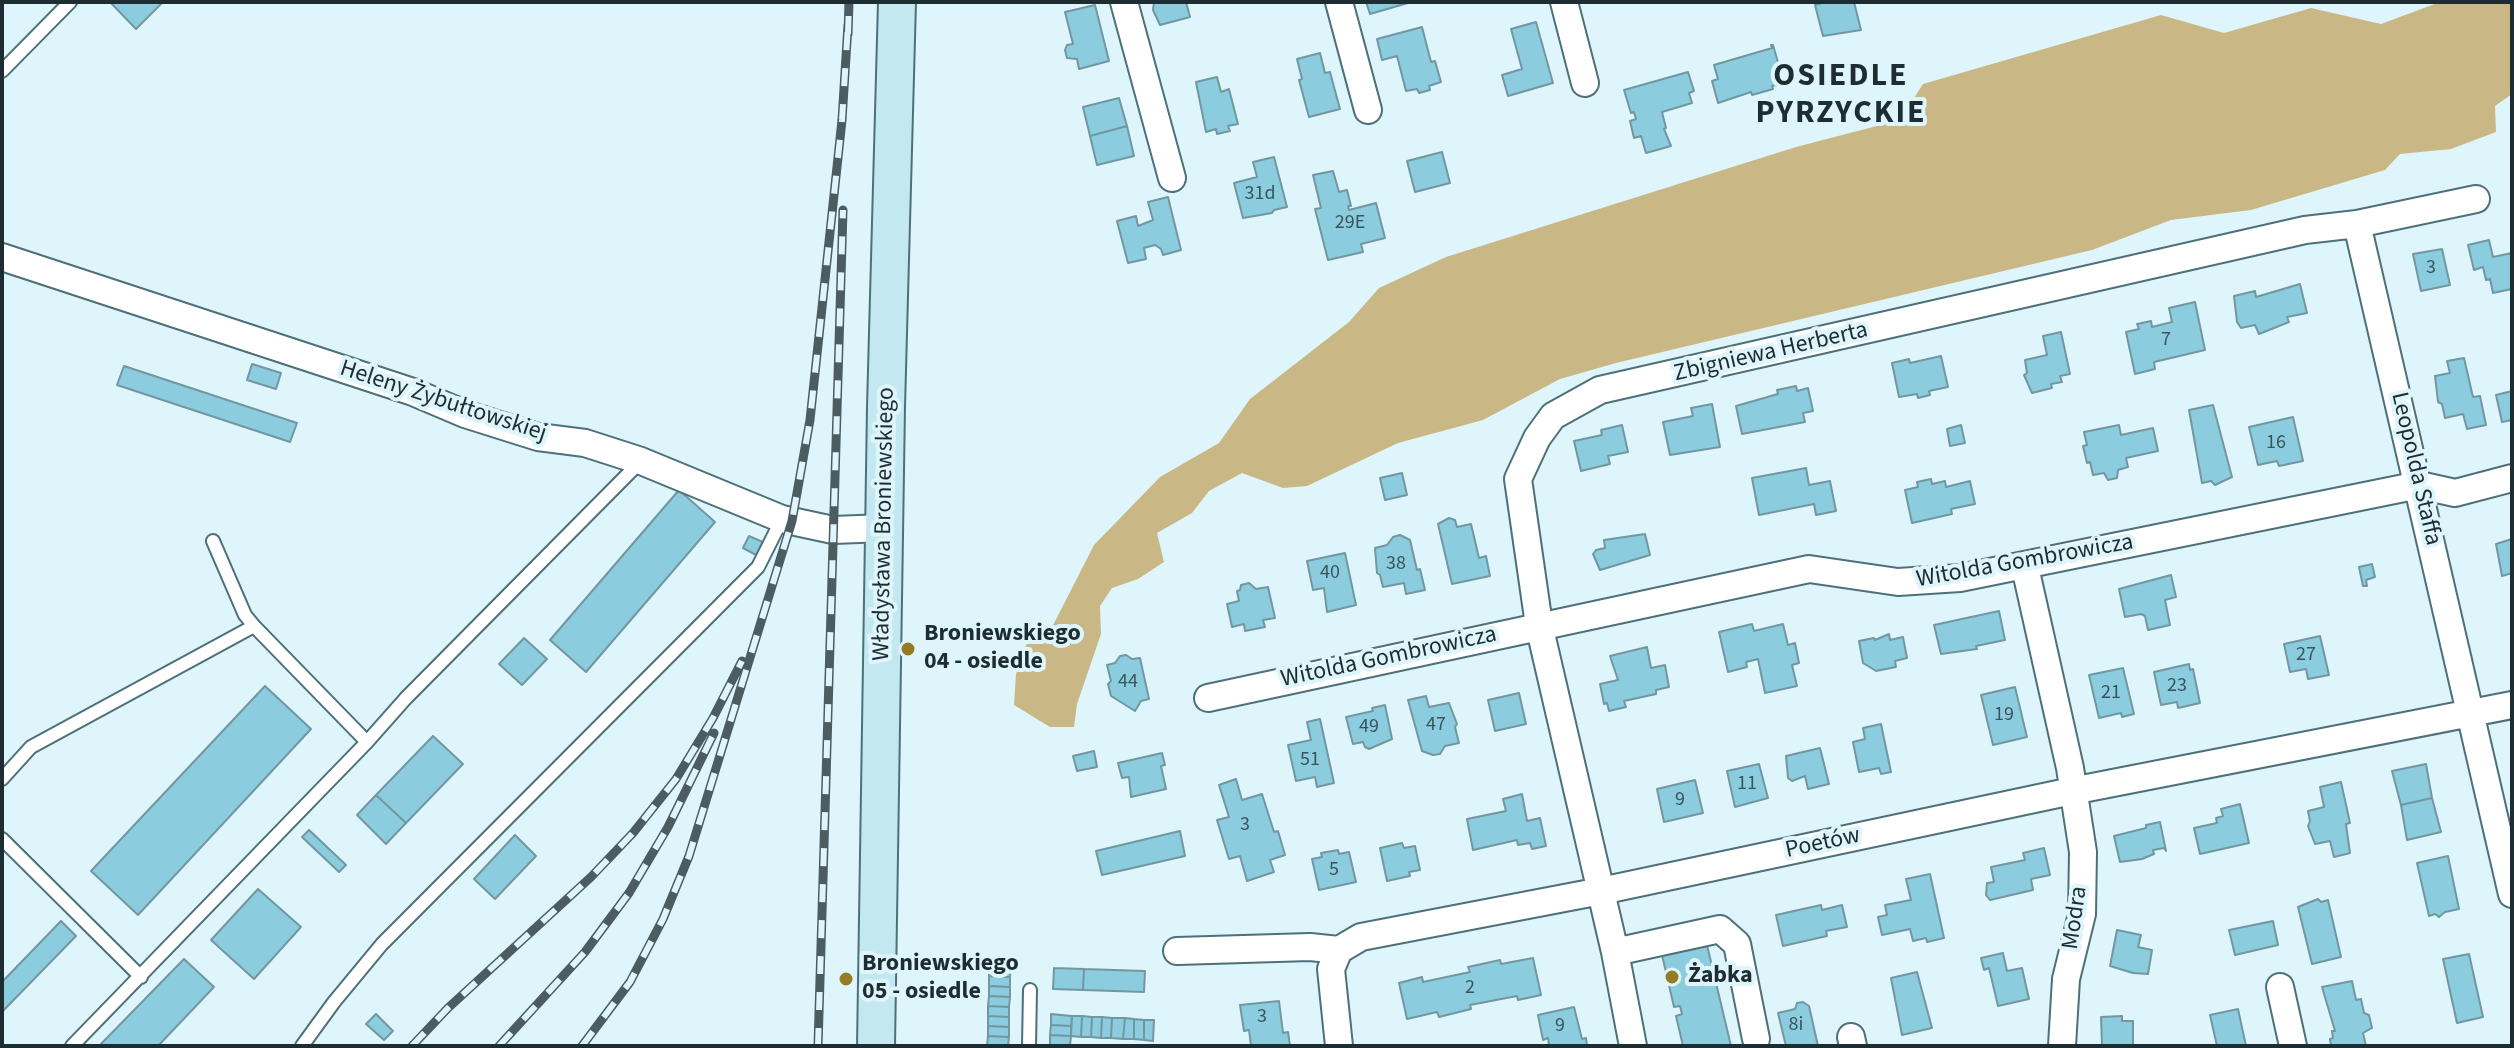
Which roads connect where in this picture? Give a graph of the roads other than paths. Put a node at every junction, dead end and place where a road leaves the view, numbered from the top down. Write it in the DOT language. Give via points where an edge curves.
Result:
graph roads {
  1 [pos="70,2"];
  2 [pos="897,2"];
  3 [pos="1124,2"];
  4 [pos="1339,2"];
  5 [pos="1564,2"];
  6 [pos="2,71"];
  7 [pos="1585,83"];
  8 [pos="1368,110"];
  9 [pos="1172,178"];
  10 [pos="2476,199"];
  11 [pos="2357,224"];
  12 [pos="2,257"];
  13 [pos="641,461"];
  14 [pos="2512,478"];
  15 [pos="2419,485"];
  16 [pos="782,519"];
  17 [pos="885,528"];
  18 [pos="213,541"];
  19 [pos="2025,567"];
  20 [pos="1539,625"];
  21 [pos="254,626"];
  22 [pos="1208,698"];
  23 [pos="2512,705"];
  24 [pos="2470,714"];
  25 [pos="367,742"];
  26 [pos="2,779"];
  27 [pos="2072,791"];
  28 [pos="2,839"];
  29 [pos="1601,891"];
  30 [pos="2512,894"];
  31 [pos="1339,950"];
  32 [pos="1177,951"];
  33 [pos="1615,952"];
  34 [pos="141,977"];
  35 [pos="2280,987"];
  36 [pos="1030,990"];
  37 [pos="1756,1039"];
  38 [pos="72,1046"];
  39 [pos="302,1046"];
  40 [pos="876,1046"];
  41 [pos="1029,1046"];
  42 [pos="1339,1046"];
  43 [pos="1633,1046"];
  44 [pos="2062,1046"];
  45 [pos="2293,1046"];
  1 -- 6 [label="lane"];
  2 -- 17 [label="main road, Władysława Broniewskiego"];
  3 -- 9 [label="street"];
  4 -- 8 [label="street"];
  5 -- 7 [label="street"];
  10 -- 11 [label="street, Zbigniewa Herberta"];
  11 -- 15 [label="street, Leopolda Staffa"];
  11 -- 20 [label="street, Zbigniewa Herberta" via="2305,230 1584,397 1553,416 1518,479"];
  12 -- 13 [label="street, Heleny Żybułtowskiej" via="413,392 465,414"];
  13 -- 16 [label="street, Heleny Żybułtowskiej"];
  13 -- 25 [label="lane"];
  14 -- 15 [label="street, Witolda Gombrowicza" via="2455,493"];
  15 -- 19 [label="street, Witolda Gombrowicza"];
  15 -- 24 [label="street, Leopolda Staffa"];
  16 -- 17 [label="street, Heleny Żybułtowskiej" via="833,530"];
  16 -- 39 [label="lane" via="758,567 382,944"];
  17 -- 40 [label="main road, Władysława Broniewskiego"];
  18 -- 21 [label="lane"];
  19 -- 20 [label="street, Witolda Gombrowicza" via="1898,582 1809,569"];
  19 -- 27 [label="street"];
  20 -- 22 [label="street, Witolda Gombrowicza"];
  20 -- 29 [label="street, Zbigniewa Herberta"];
  21 -- 25 [label="lane"];
  21 -- 26 [label="lane" via="31,747"];
  23 -- 24 [label="street"];
  24 -- 27 [label="street, Poetów"];
  24 -- 30 [label="street, Leopolda Staffa"];
  25 -- 34 [label="lane"];
  27 -- 29 [label="street, Poetów"];
  27 -- 44 [label="street, Modra" via="2083,852 2082,914 2066,979"];
  28 -- 34 [label="lane"];
  29 -- 31 [label="street, Poetów" via="1361,937"];
  29 -- 33 [label="street, Zbigniewa Herberta"];
  31 -- 32 [label="street, Poetów"];
  31 -- 42 [label="street" via="1331,969"];
  33 -- 37 [label="street" via="1720,929 1737,944"];
  33 -- 43 [label="street, Zbigniewa Herberta"];
  34 -- 38 [label="lane"];
  35 -- 45 [label="street"];
  36 -- 41 [label="lane"];
}
